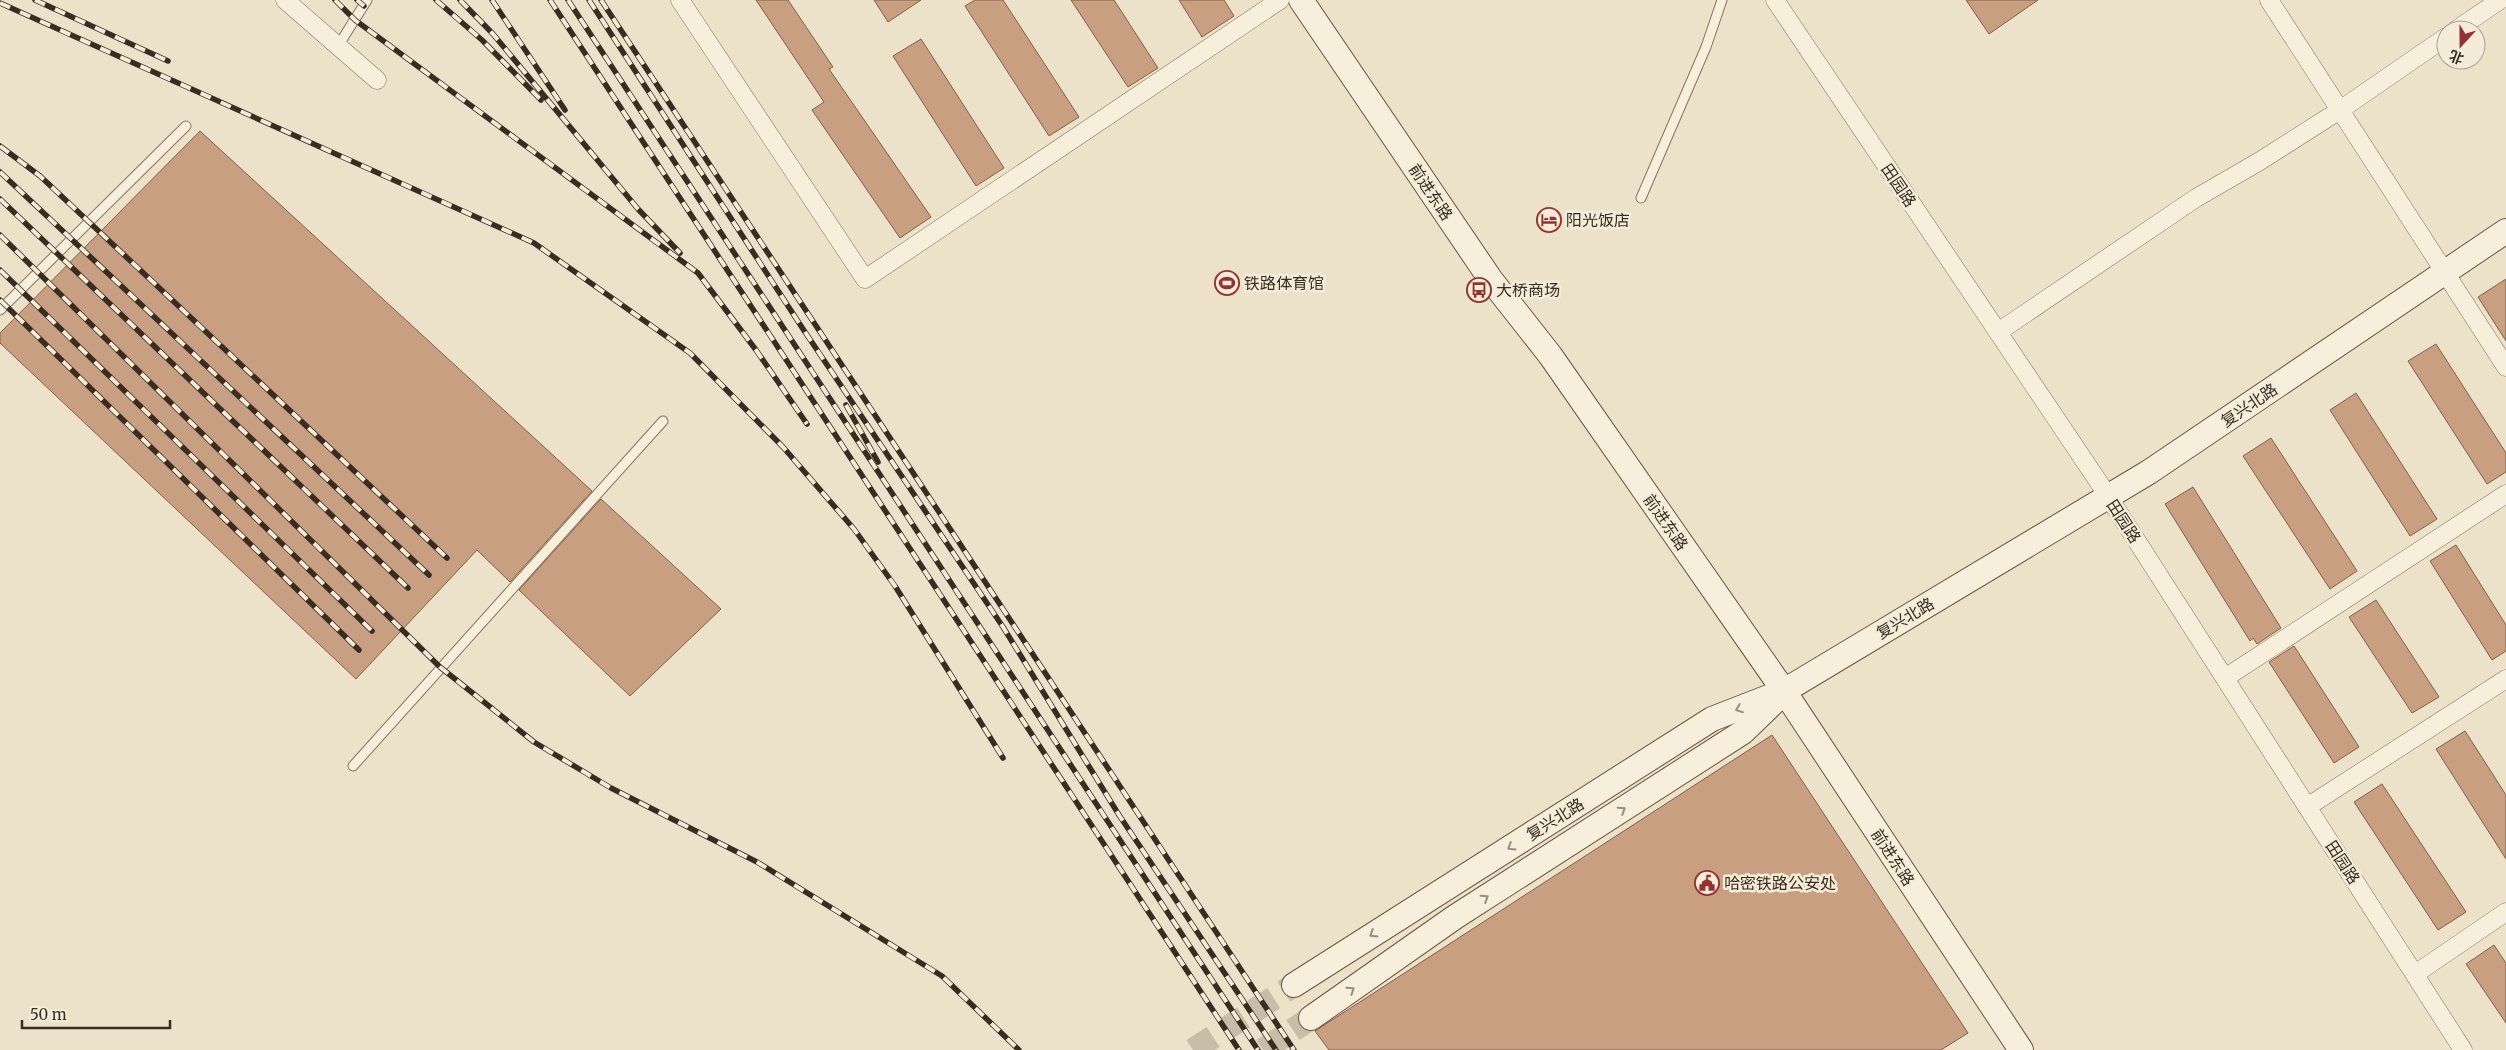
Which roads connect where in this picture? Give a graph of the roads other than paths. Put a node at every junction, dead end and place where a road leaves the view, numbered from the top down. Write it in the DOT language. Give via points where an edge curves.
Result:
graph roads {
  1 [pos="285,0"];
  2 [pos="367,0"];
  3 [pos="680,0"];
  4 [pos="1280,0"];
  5 [pos="1302,0"];
  6 [pos="1722,0"];
  7 [pos="1775,0"];
  8 [pos="2269,0"];
  9 [pos="2500,0"];
  10 [pos="2471,20"];
  11 [pos="2436,44"];
  12 [pos="338,46"];
  13 [pos="377,80"];
  14 [pos="2340,110"];
  15 [pos="186,126"];
  16 [pos="1641,198"];
  17 [pos="2506,231"];
  18 [pos="2445,273"];
  19 [pos="0,310"];
  20 [pos="1998,332"];
  21 [pos="2506,367"];
  22 [pos="663,421"];
  23 [pos="2506,494"];
  24 [pos="2108,496"];
  25 [pos="2225,678"];
  26 [pos="2506,679"];
  27 [pos="1784,691"];
  28 [pos="352,766"];
  29 [pos="2307,807"];
  30 [pos="2506,912"];
  31 [pos="2414,974"];
  32 [pos="1294,985"];
  33 [pos="1311,1018"];
  34 [pos="2021,1050"];
  35 [pos="2463,1050"];
  1 -- 12 [label="street"];
  2 -- 12 [label="lane"];
  3 -- 4 [label="street" via="865,279"];
  5 -- 27 [label="street, 前进东路" via="1491,280 1550,355"];
  6 -- 16 [label="lane" via="1706,47"];
  7 -- 20 [label="street, 田园路"];
  8 -- 14 [label="street"];
  9 -- 10 [label="street"];
  11 -- 14 [label="street"];
  12 -- 13 [label="street"];
  14 -- 18 [label="street"];
  14 -- 20 [label="street" via="2196,198"];
  15 -- 19 [label="lane"];
  17 -- 18 [label="street, 复兴北路"];
  18 -- 21 [label="street"];
  18 -- 24 [label="street, 复兴北路" via="2149,472"];
  20 -- 24 [label="street, 田园路"];
  22 -- 28 [label="lane"];
  23 -- 25 [label="street"];
  24 -- 25 [label="street, 田园路"];
  24 -- 27 [label="street, 复兴北路"];
  25 -- 29 [label="street, 田园路"];
  26 -- 29 [label="street"];
  27 -- 32 [label="street, 复兴北路, one-way" via="1712,719"];
  33 -- 27 [label="street, one-way" via="1455,917 1744,732"];
  27 -- 34 [label="street, 前进东路"];
  29 -- 31 [label="street, 田园路"];
  30 -- 31 [label="street"];
  31 -- 35 [label="street, 田园路"];
}
